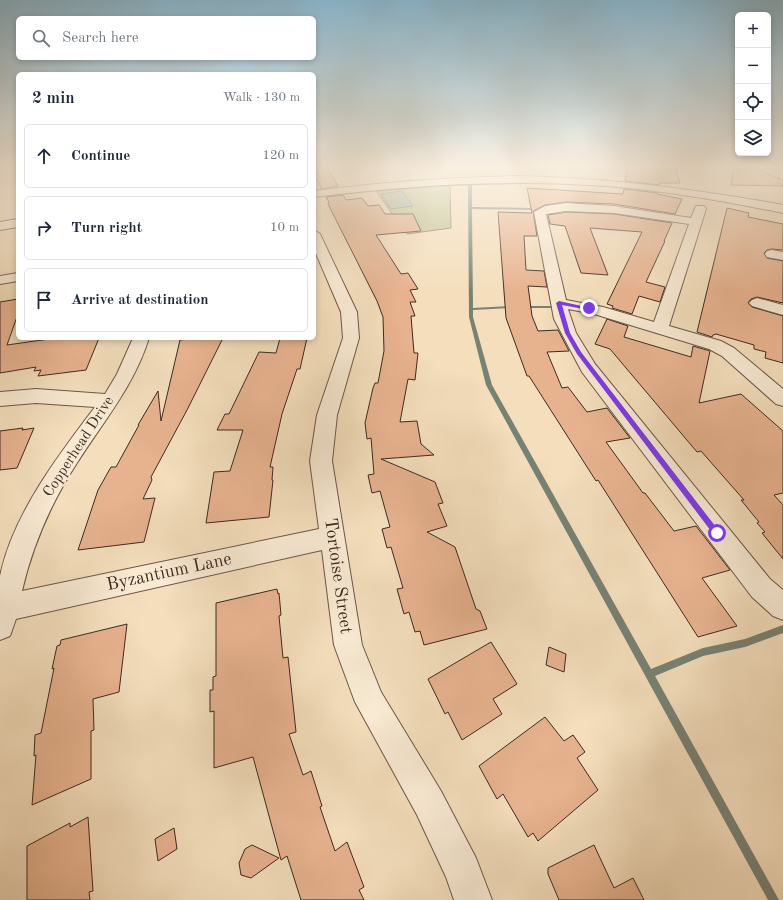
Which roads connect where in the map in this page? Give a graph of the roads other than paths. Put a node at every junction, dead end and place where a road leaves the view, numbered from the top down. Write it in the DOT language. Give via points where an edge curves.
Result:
graph roads {
  1 [pos="547,208"];
  2 [pos="586,208"];
  3 [pos="702,208"];
  4 [pos="695,222"];
  5 [pos="16,223"];
  6 [pos="0,226"];
  7 [pos="16,233"];
  8 [pos="0,235"];
  9 [pos="316,238"];
  10 [pos="16,277"];
  11 [pos="0,280"];
  12 [pos="559,303"];
  13 [pos="757,303"];
  14 [pos="783,310"];
  15 [pos="660,329"];
  16 [pos="140,340"];
  17 [pos="0,399"];
  18 [pos="783,399"];
  19 [pos="109,401"];
  20 [pos="333,537"];
  21 [pos="783,608"];
  22 [pos="2,614"];
  23 [pos="473,900"];
  1 -- 12 [label="street" via="540,212"];
  2 -- 4 [label="street"];
  3 -- 4 [label="street"];
  4 -- 15 [label="street"];
  5 -- 6 [label="street"];
  7 -- 8 [label="street"];
  9 -- 20 [label="street, Tortoise Street" via="349,312 350,338 327,415 321,461"];
  10 -- 11 [label="street"];
  12 -- 15 [label="street" via="597,310"];
  12 -- 21 [label="street" via="568,333 588,368 761,588"];
  13 -- 14 [label="street"];
  15 -- 18 [label="street" via="715,345 728,352"];
  16 -- 19 [label="street, Copperhead Drive" via="136,356"];
  17 -- 19 [label="street" via="36,396"];
  19 -- 22 [label="street, Copperhead Drive" via="59,473 41,506 24,541"];
  20 -- 22 [label="street, Byzantium Lane"];
  20 -- 23 [label="street, Tortoise Street" via="348,645 370,702 429,803 463,872"];
}
